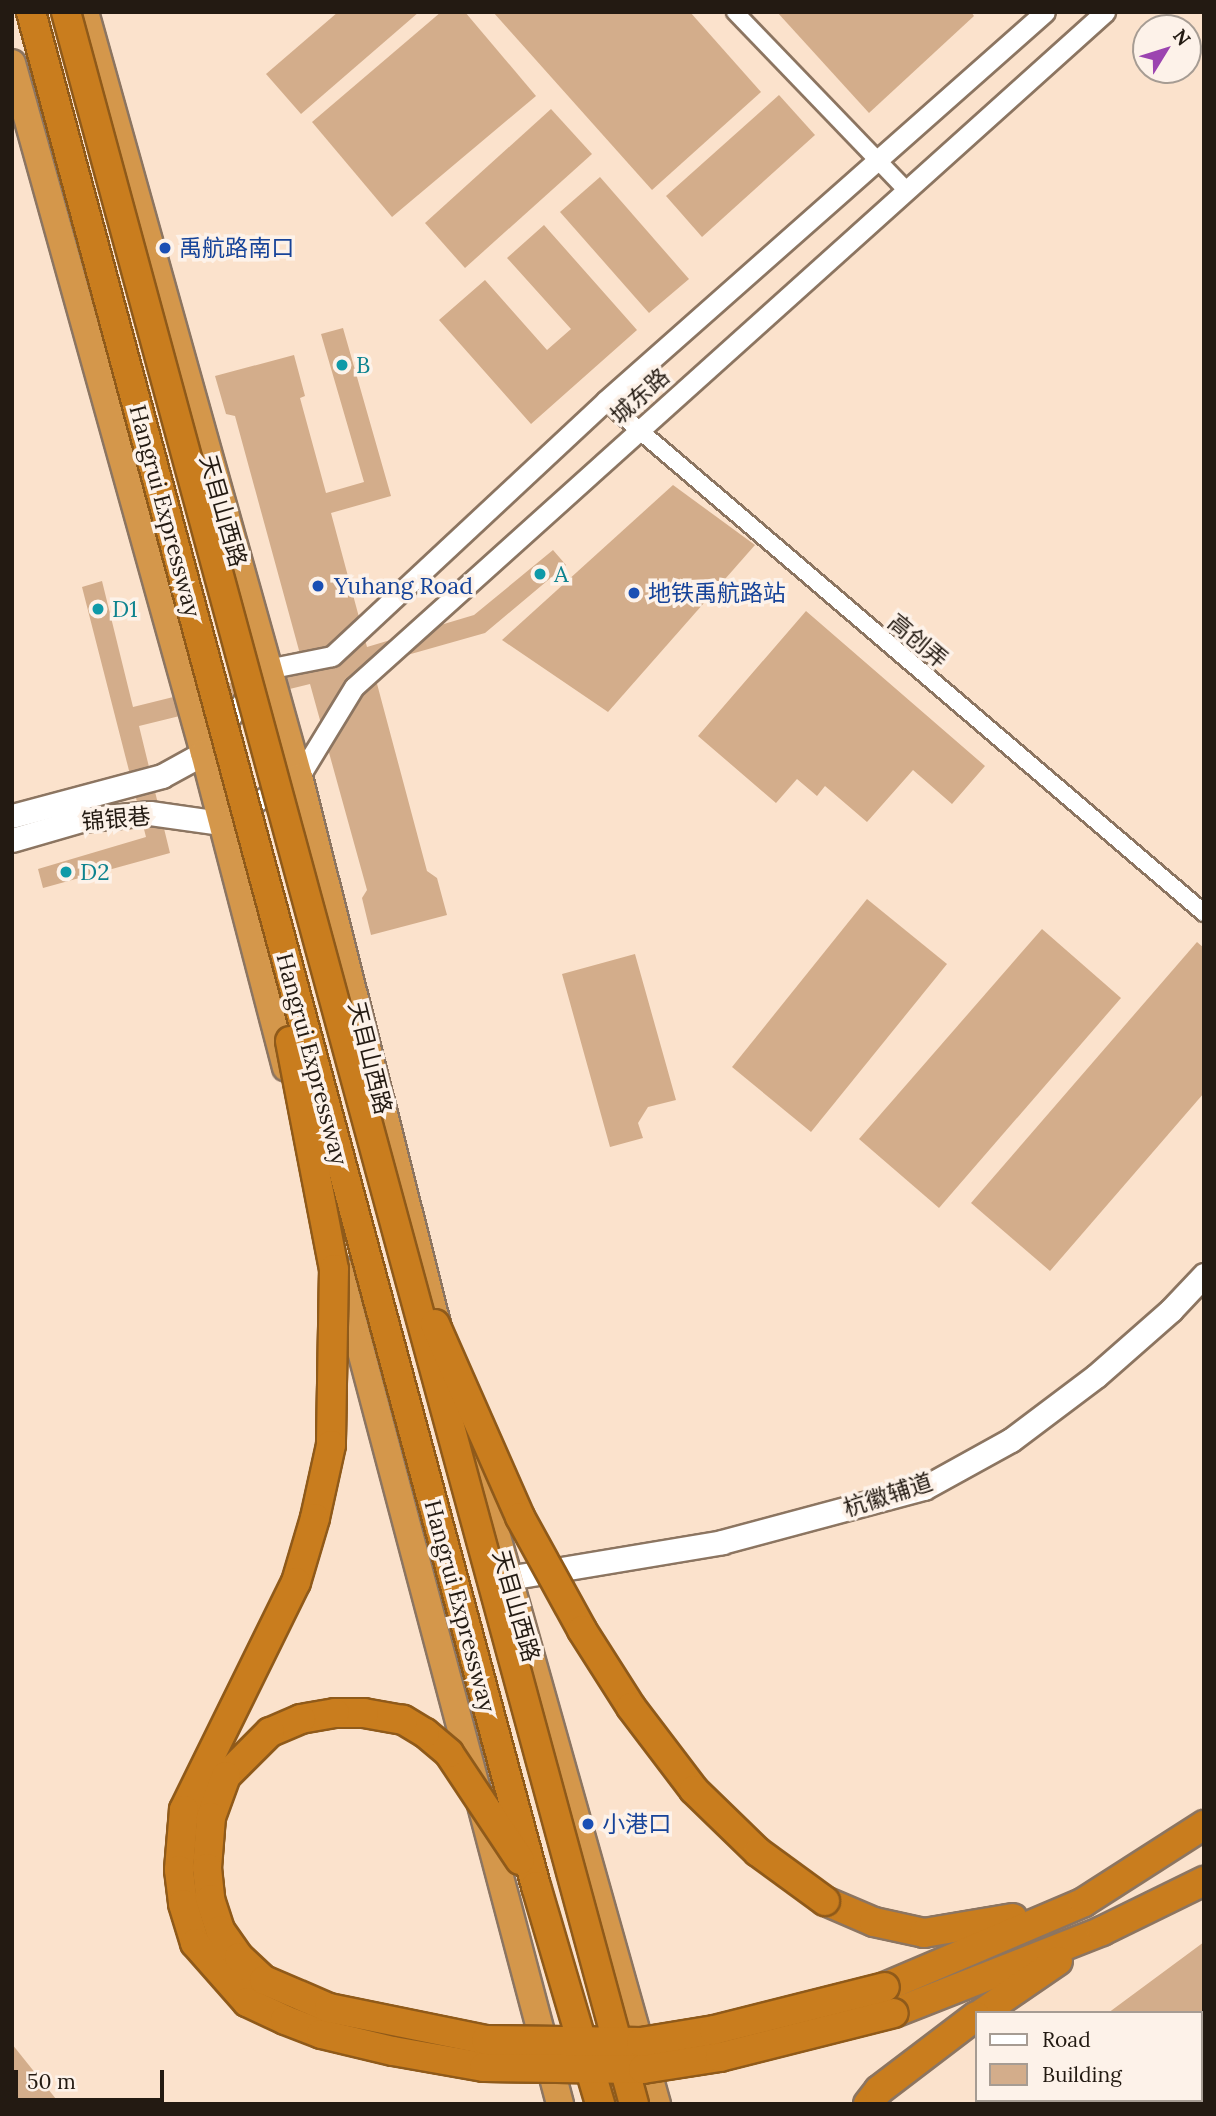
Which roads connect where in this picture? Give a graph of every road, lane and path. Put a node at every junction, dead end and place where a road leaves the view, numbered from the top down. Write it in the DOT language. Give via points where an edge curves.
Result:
graph roads {
  1 [pos="32,12"];
  2 [pos="66,12"];
  3 [pos="85,12"];
  4 [pos="735,12"];
  5 [pos="1045,12"];
  6 [pos="1105,12"];
  7 [pos="12,63"];
  8 [pos="877,160"];
  9 [pos="906,190"];
  10 [pos="605,401"];
  11 [pos="639,429"];
  12 [pos="267,669"];
  13 [pos="204,753"];
  14 [pos="299,776"];
  15 [pos="12,816"];
  16 [pos="235,822"];
  17 [pos="12,840"];
  18 [pos="1204,913"];
  19 [pos="394,1228"];
  20 [pos="1204,1275"];
  21 [pos="508,1578"];
  22 [pos="1204,1825"];
  23 [pos="1204,1881"];
  24 [pos="536,1886"];
  25 [pos="1084,1902"];
  26 [pos="1102,1931"];
  27 [pos="890,2000"];
  28 [pos="985,2011"];
  29 [pos="974,2017"];
  30 [pos="560,2104"];
  31 [pos="600,2104"];
  32 [pos="634,2104"];
  33 [pos="657,2104"];
  34 [pos="868,2104"];
  1 -- 16 [label="highway, Hangrui Expressway, bridge"];
  2 -- 19 [label="highway, Hangrui Expressway, bridge"];
  3 -- 12 [label="highway, 天目山西路"];
  4 -- 8 [label="street"];
  5 -- 8 [label="street, 城东路"];
  6 -- 9 [label="street, 城东路"];
  7 -- 13 [label="highway"];
  8 -- 9 [label="street"];
  8 -- 10 [label="street, 城东路"];
  9 -- 11 [label="street, 城东路"];
  10 -- 11 [label="street, 高创弄"];
  10 -- 12 [label="street, 城东路" via="332,656"];
  11 -- 14 [label="street, 城东路" via="354,687"];
  11 -- 18 [label="street, 高创弄"];
  12 -- 13 [label="street"];
  12 -- 14 [label="highway, 天目山西路"];
  13 -- 15 [label="main road, 锦银巷" via="162,776"];
  13 -- 16 [label="highway"];
  14 -- 16 [label="street, 城东路"];
  14 -- 21 [label="highway, 天目山西路" via="437,1325"];
  16 -- 17 [label="main road, 锦银巷" via="150,813 80,820"];
  16 -- 24 [label="highway, Hangrui Expressway, bridge"];
  16 -- 27 [label="highway, bridge" via="334,1269 331,1445 296,1582 184,1810 179,1870 195,1942 247,2002 285,2020 321,2034 484,2067 643,2069 720,2057"];
  16 -- 30 [label="highway"];
  19 -- 25 [label="highway, bridge" via="520,1517 631,1707 694,1790 758,1852 825,1901 874,1922 925,1933"];
  19 -- 32 [label="highway, Hangrui Expressway, bridge"];
  20 -- 21 [label="main road, 杭徽辅道" via="1096,1376 1011,1440 924,1488 722,1542"];
  21 -- 33 [label="highway, 天目山西路"];
  22 -- 25 [label="highway"];
  23 -- 26 [label="highway"];
  24 -- 27 [label="highway, bridge" via="449,1753 403,1720 335,1713 301,1719 270,1732 226,1776 211,1817 206,1868 220,1930 239,1957 264,1980 329,2008 486,2040 640,2042"];
  24 -- 31 [label="highway, Hangrui Expressway, bridge"];
  25 -- 27 [label="highway"];
  26 -- 27 [label="highway"];
  26 -- 28 [label="highway"];
  29 -- 34 [label="highway" via="879,2090"];
}
